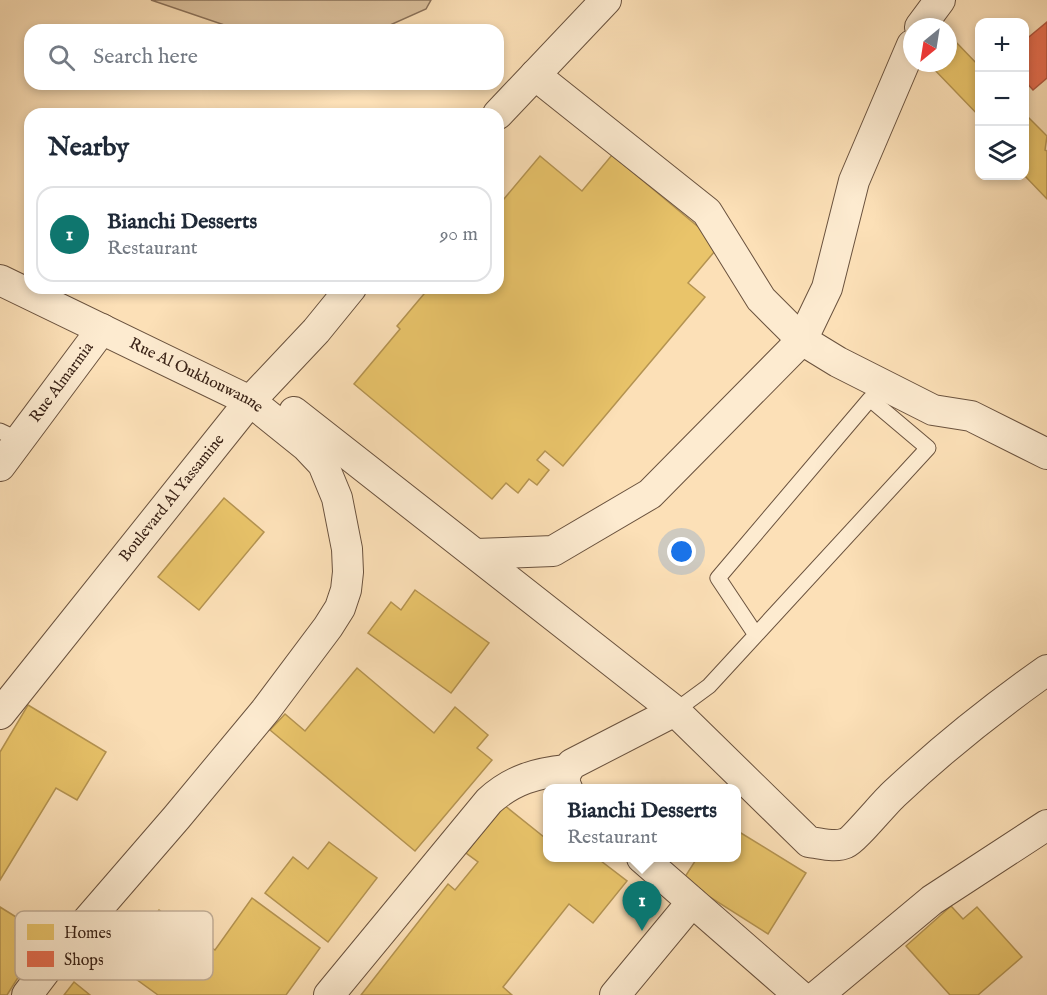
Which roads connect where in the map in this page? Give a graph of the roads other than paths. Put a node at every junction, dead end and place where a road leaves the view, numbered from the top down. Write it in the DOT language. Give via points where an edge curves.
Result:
graph roads {
  1 [pos="606,0"];
  2 [pos="939,0"];
  3 [pos="926,18"];
  4 [pos="903,66"];
  5 [pos="535,75"];
  6 [pos="504,108"];
  7 [pos="0,280"];
  8 [pos="24,292"];
  9 [pos="29,294"];
  10 [pos="346,294"];
  11 [pos="102,329"];
  12 [pos="802,340"];
  13 [pos="257,394"];
  14 [pos="10,435"];
  15 [pos="1047,454"];
  16 [pos="0,466"];
  17 [pos="476,554"];
  18 [pos="756,635"];
  19 [pos="1047,670"];
  20 [pos="675,711"];
  21 [pos="0,714"];
  22 [pos="567,779"];
  23 [pos="1047,825"];
  24 [pos="647,862"];
  25 [pos="692,902"];
  26 [pos="96,911"];
  27 [pos="38,980"];
  28 [pos="27,995"];
  29 [pos="329,995"];
  30 [pos="615,995"];
  31 [pos="799,995"];
  32 [pos="818,995"];
  1 -- 5 [label="street"];
  2 -- 3 [label="street"];
  4 -- 12 [label="street" via="854,181 827,288"];
  5 -- 6 [label="street"];
  5 -- 12 [label="street" via="707,212 761,299"];
  7 -- 8 [label="street, Rue Al Oukhouwanne"];
  9 -- 11 [label="street, Rue Al Oukhouwanne"];
  10 -- 13 [label="street, Boulevard Al Yassamine"];
  11 -- 13 [label="street, Rue Al Oukhouwanne"];
  11 -- 14 [label="street, Rue Almarmia"];
  12 -- 15 [label="street" via="933,410 971,417"];
  12 -- 17 [label="street" via="650,494 553,550"];
  13 -- 17 [label="street"];
  13 -- 21 [label="street, Boulevard Al Yassamine"];
  13 -- 26 [label="street, Rue Al Oukhouwanne" via="323,464 337,498 346,549 346,590 328,627 258,720"];
  14 -- 16 [label="street, Rue Almarmia"];
  17 -- 20 [label="street"];
  18 -- 18 [label="lane" via="718,578 870,399 928,448"];
  18 -- 20 [label="lane" via="709,686"];
  19 -- 20 [label="street" via="948,746 847,843 831,845 810,842"];
  20 -- 22 [label="street" via="572,764"];
  22 -- 29 [label="street" via="536,774 502,789"];
  23 -- 32 [label="street" via="932,900"];
  24 -- 25 [label="street"];
  25 -- 30 [label="street"];
  25 -- 31 [label="street"];
  27 -- 28 [label="street, Rue Al Oukhouwanne"];
}
